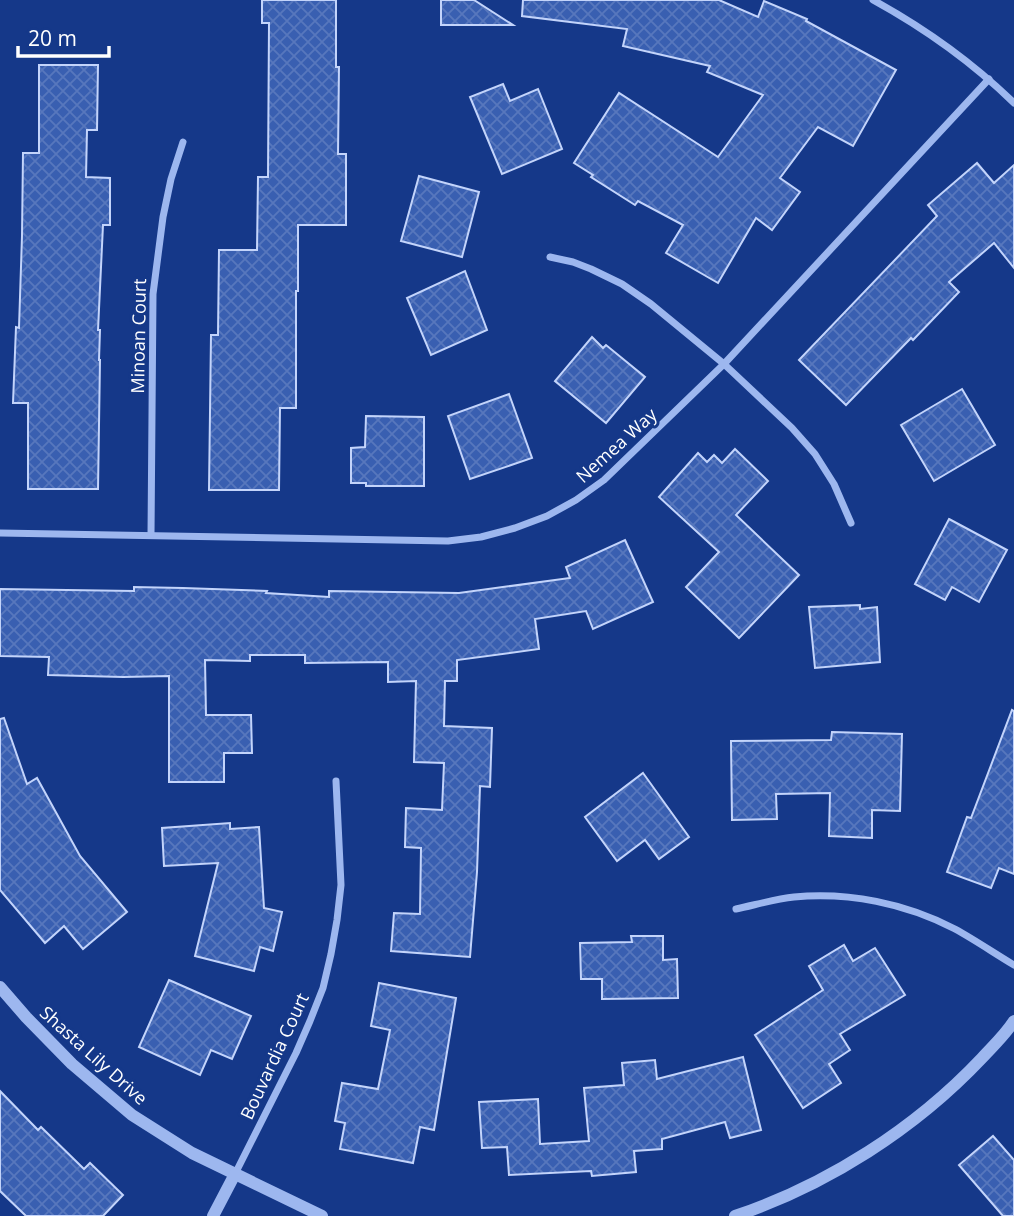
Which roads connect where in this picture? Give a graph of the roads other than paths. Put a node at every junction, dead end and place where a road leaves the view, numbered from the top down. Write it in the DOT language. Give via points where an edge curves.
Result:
graph roads {
  1 [pos="873,0"];
  2 [pos="989,79"];
  3 [pos="1014,103"];
  4 [pos="183,142"];
  5 [pos="550,257"];
  6 [pos="724,364"];
  7 [pos="851,523"];
  8 [pos="0,533"];
  9 [pos="151,535"];
  10 [pos="336,781"];
  11 [pos="736,909"];
  12 [pos="1014,965"];
  13 [pos="0,987"];
  14 [pos="1014,1021"];
  15 [pos="235,1174"];
  16 [pos="765,1211"];
  17 [pos="213,1216"];
  18 [pos="322,1216"];
  19 [pos="735,1216"];
  1 -- 2 [label="street"];
  2 -- 3 [label="street"];
  2 -- 6 [label="street, Nemea Way"];
  4 -- 9 [label="street, Minoan Court" via="163,217 153,294"];
  5 -- 6 [label="street" via="622,284"];
  6 -- 7 [label="street" via="815,454"];
  6 -- 9 [label="street, Nemea Way" via="604,480 547,516 515,528 448,541"];
  8 -- 9 [label="street, Nemea Way"];
  10 -- 15 [label="street, Bouvardia Court" via="341,885 326,977 310,1021"];
  11 -- 12 [label="street" via="791,897 859,898 924,915"];
  13 -- 15 [label="street, Shasta Lily Drive" via="72,1064 132,1115"];
  14 -- 16 [label="street" via="964,1077 914,1119 859,1158"];
  15 -- 17 [label="street"];
  15 -- 18 [label="street, Shasta Lily Drive"];
  16 -- 19 [label="street"];
}
